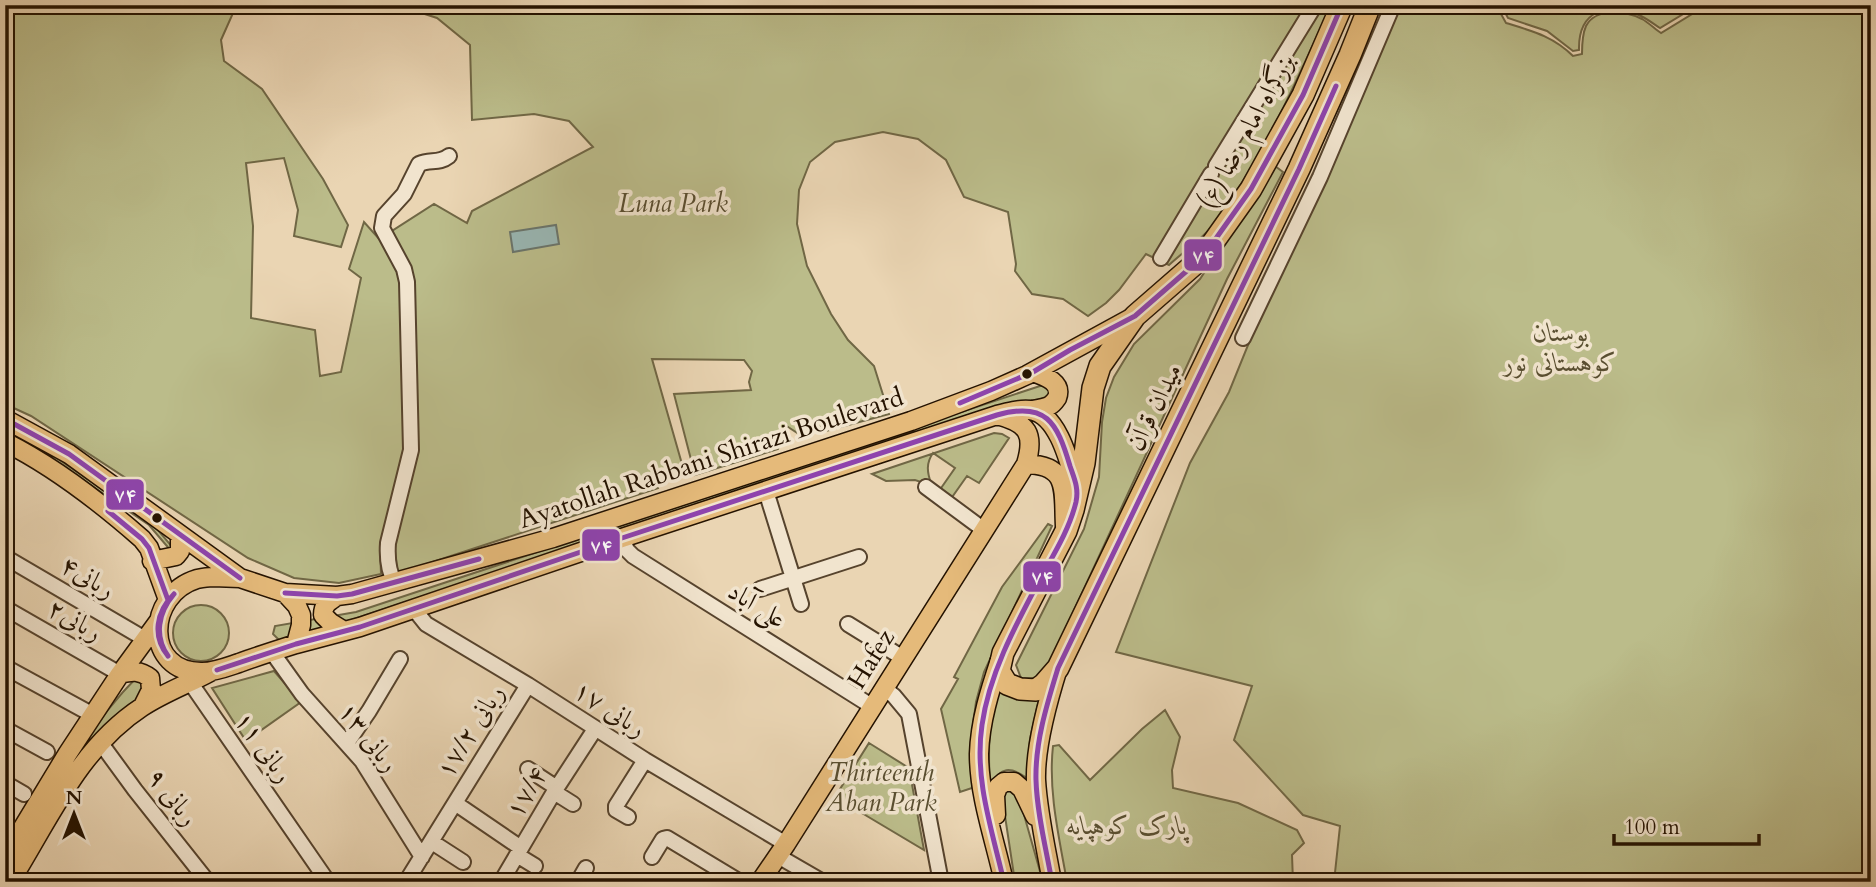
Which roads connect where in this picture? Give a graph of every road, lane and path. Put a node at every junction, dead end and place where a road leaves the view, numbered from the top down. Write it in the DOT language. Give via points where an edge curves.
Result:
graph roads {
  1 [pos="1315,5"];
  2 [pos="1342,5"];
  3 [pos="1370,5"];
  4 [pos="1393,5"];
  5 [pos="449,156"];
  6 [pos="1212,244"];
  7 [pos="1161,258"];
  8 [pos="1135,316"];
  9 [pos="1243,338"];
  10 [pos="1033,372"];
  11 [pos="1032,410"];
  12 [pos="997,415"];
  13 [pos="5,419"];
  14 [pos="5,442"];
  15 [pos="1026,464"];
  16 [pos="926,487"];
  17 [pos="1077,489"];
  18 [pos="766,491"];
  19 [pos="984,530"];
  20 [pos="1066,531"];
  21 [pos="180,535"];
  22 [pos="622,538"];
  23 [pos="5,556"];
  24 [pos="859,557"];
  25 [pos="152,561"];
  26 [pos="240,578"];
  27 [pos="794,578"];
  28 [pos="395,583"];
  29 [pos="760,589"];
  30 [pos="285,593"];
  31 [pos="337,596"];
  32 [pos="168,600"];
  33 [pos="801,604"];
  34 [pos="5,608"];
  35 [pos="414,609"];
  36 [pos="158,622"];
  37 [pos="848,624"];
  38 [pos="344,631"];
  39 [pos="145,639"];
  40 [pos="296,644"];
  41 [pos="272,652"];
  42 [pos="1003,653"];
  43 [pos="400,659"];
  44 [pos="903,659"];
  45 [pos="5,667"];
  46 [pos="1058,668"];
  47 [pos="210,672"];
  48 [pos="120,674"];
  49 [pos="190,682"];
  50 [pos="527,685"];
  51 [pos="884,688"];
  52 [pos="143,706"];
  53 [pos="873,706"];
  54 [pos="93,715"];
  55 [pos="5,729"];
  56 [pos="594,729"];
  57 [pos="100,742"];
  58 [pos="347,743"];
  59 [pos="47,752"];
  60 [pos="645,760"];
  61 [pos="528,769"];
  62 [pos="5,783"];
  63 [pos="555,790"];
  64 [pos="24,794"];
  65 [pos="455,803"];
  66 [pos="573,804"];
  67 [pos="628,817"];
  68 [pos="1044,839"];
  69 [pos="432,842"];
  70 [pos="997,849"];
  71 [pos="782,850"];
  72 [pos="519,852"];
  73 [pos="5,857"];
  74 [pos="422,857"];
  75 [pos="652,857"];
  76 [pos="463,862"];
  77 [pos="535,866"];
  78 [pos="586,868"];
  79 [pos="15,879"];
  80 [pos="208,882"];
  81 [pos="328,882"];
  82 [pos="406,882"];
  83 [pos="501,882"];
  84 [pos="578,882"];
  85 [pos="740,882"];
  86 [pos="760,882"];
  87 [pos="822,882"];
  88 [pos="941,882"];
  89 [pos="1004,882"];
  90 [pos="1052,882"];
  1 -- 7 [label="street"];
  2 -- 6 [label="highway, بزرگراه امام رضا (ع)" via="1303,95 1251,190"];
  3 -- 46 [label="highway, میدان قرآن" via="1299,169"];
  4 -- 9 [label="street" via="1320,177"];
  5 -- 28 [label="street" via="419,164 404,194 384,216 382,228 407,282 411,450 387,543"];
  6 -- 8 [label="highway, میدان قرآن"];
  8 -- 10 [label="main road, Ayatollah Rabbani Shirazi Boulevard"];
  8 -- 17 [label="highway, میدان قرآن" via="1096,376"];
  10 -- 11 [label="main road" via="1053,382 1058,393 1051,405"];
  10 -- 28 [label="main road, Ayatollah Rabbani Shirazi Boulevard" via="898,425 553,538"];
  11 -- 12 [label="main road, Ayatollah Rabbani Shirazi Boulevard"];
  11 -- 17 [label="main road" via="1047,418 1056,431"];
  12 -- 15 [label="main road" via="1026,431 1030,441"];
  12 -- 18 [label="main road, Ayatollah Rabbani Shirazi Boulevard"];
  13 -- 21 [label="main road" via="69,454"];
  14 -- 25 [label="main road" via="68,480 135,533 149,548"];
  15 -- 19 [label="main road, Hafez"];
  15 -- 20 [label="main road" via="1046,466 1059,477"];
  16 -- 19 [label="street"];
  17 -- 20 [label="highway, میدان قرآن"];
  18 -- 22 [label="main road, Ayatollah Rabbani Shirazi Boulevard"];
  18 -- 27 [label="street"];
  19 -- 44 [label="main road, Hafez"];
  20 -- 42 [label="highway, میدان قرآن"];
  21 -- 25 [label="main road" via="176,556"];
  21 -- 26 [label="main road"];
  22 -- 35 [label="main road, Ayatollah Rabbani Shirazi Boulevard"];
  22 -- 53 [label="street, علی آباد" via="634,556"];
  23 -- 39 [label="street, ربانی۴"];
  24 -- 27 [label="street"];
  25 -- 32 [label="main road"];
  26 -- 30 [label="main road"];
  26 -- 32 [label="main road" via="198,579"];
  27 -- 29 [label="street"];
  27 -- 33 [label="street"];
  28 -- 31 [label="main road, Ayatollah Rabbani Shirazi Boulevard"];
  30 -- 31 [label="main road, Ayatollah Rabbani Shirazi Boulevard"];
  30 -- 40 [label="main road" via="301,615"];
  31 -- 38 [label="main road" via="323,608 323,615"];
  32 -- 36 [label="main road"];
  34 -- 48 [label="street, ربانی۲"];
  35 -- 38 [label="main road, Ayatollah Rabbani Shirazi Boulevard"];
  35 -- 50 [label="street, ربانی ۱۷" via="426,624"];
  36 -- 39 [label="main road"];
  36 -- 47 [label="main road" via="160,643 171,660 189,671"];
  37 -- 44 [label="street"];
  38 -- 40 [label="main road, Ayatollah Rabbani Shirazi Boulevard"];
  39 -- 48 [label="main road"];
  40 -- 41 [label="main road"];
  41 -- 47 [label="main road"];
  41 -- 58 [label="street, ربانی ۱۳" via="302,694"];
  42 -- 46 [label="highway" via="999,671 1007,684 1020,689 1036,690"];
  42 -- 70 [label="main road" via="982,720 979,756"];
  43 -- 58 [label="street"];
  44 -- 51 [label="main road, Hafez"];
  45 -- 54 [label="street"];
  46 -- 68 [label="main road" via="1047,704 1036,778"];
  47 -- 49 [label="main road"];
  48 -- 52 [label="main road" via="133,671 150,678 151,690"];
  48 -- 54 [label="main road"];
  49 -- 52 [label="main road"];
  49 -- 81 [label="street, ربانی ۱۱"];
  50 -- 56 [label="street, ربانی ۱۷"];
  50 -- 65 [label="street, ربانی ۱۷/۲"];
  51 -- 53 [label="main road, Hafez"];
  51 -- 88 [label="street" via="909,714"];
  52 -- 57 [label="main road"];
  53 -- 71 [label="main road, Hafez"];
  54 -- 73 [label="main road"];
  55 -- 59 [label="street"];
  56 -- 60 [label="street, ربانی ۱۷"];
  56 -- 63 [label="street, ۱۷/۴"];
  57 -- 79 [label="main road" via="83,762"];
  57 -- 80 [label="street, ربانی ۹"];
  58 -- 74 [label="street, ربانی ۱۳"];
  60 -- 67 [label="street" via="617,806"];
  60 -- 71 [label="street, ربانی ۱۷"];
  61 -- 63 [label="street"];
  62 -- 64 [label="street"];
  63 -- 66 [label="street"];
  63 -- 72 [label="street, ۱۷/۴"];
  65 -- 69 [label="street, ربانی ۱۷/۲"];
  65 -- 72 [label="street"];
  68 -- 70 [label="main road" via="1022,789 1014,782 1004,782 995,795"];
  68 -- 90 [label="main road"];
  69 -- 74 [label="street, ربانی ۱۷/۲"];
  69 -- 76 [label="street"];
  70 -- 89 [label="main road"];
  71 -- 86 [label="main road, Hafez"];
  71 -- 87 [label="street, ربانی ۱۷"];
  72 -- 77 [label="street"];
  72 -- 83 [label="street, ۱۷/۴"];
  74 -- 82 [label="street, ربانی ۱۷/۲"];
  75 -- 85 [label="street" via="667,838"];
  78 -- 84 [label="street"];
}
